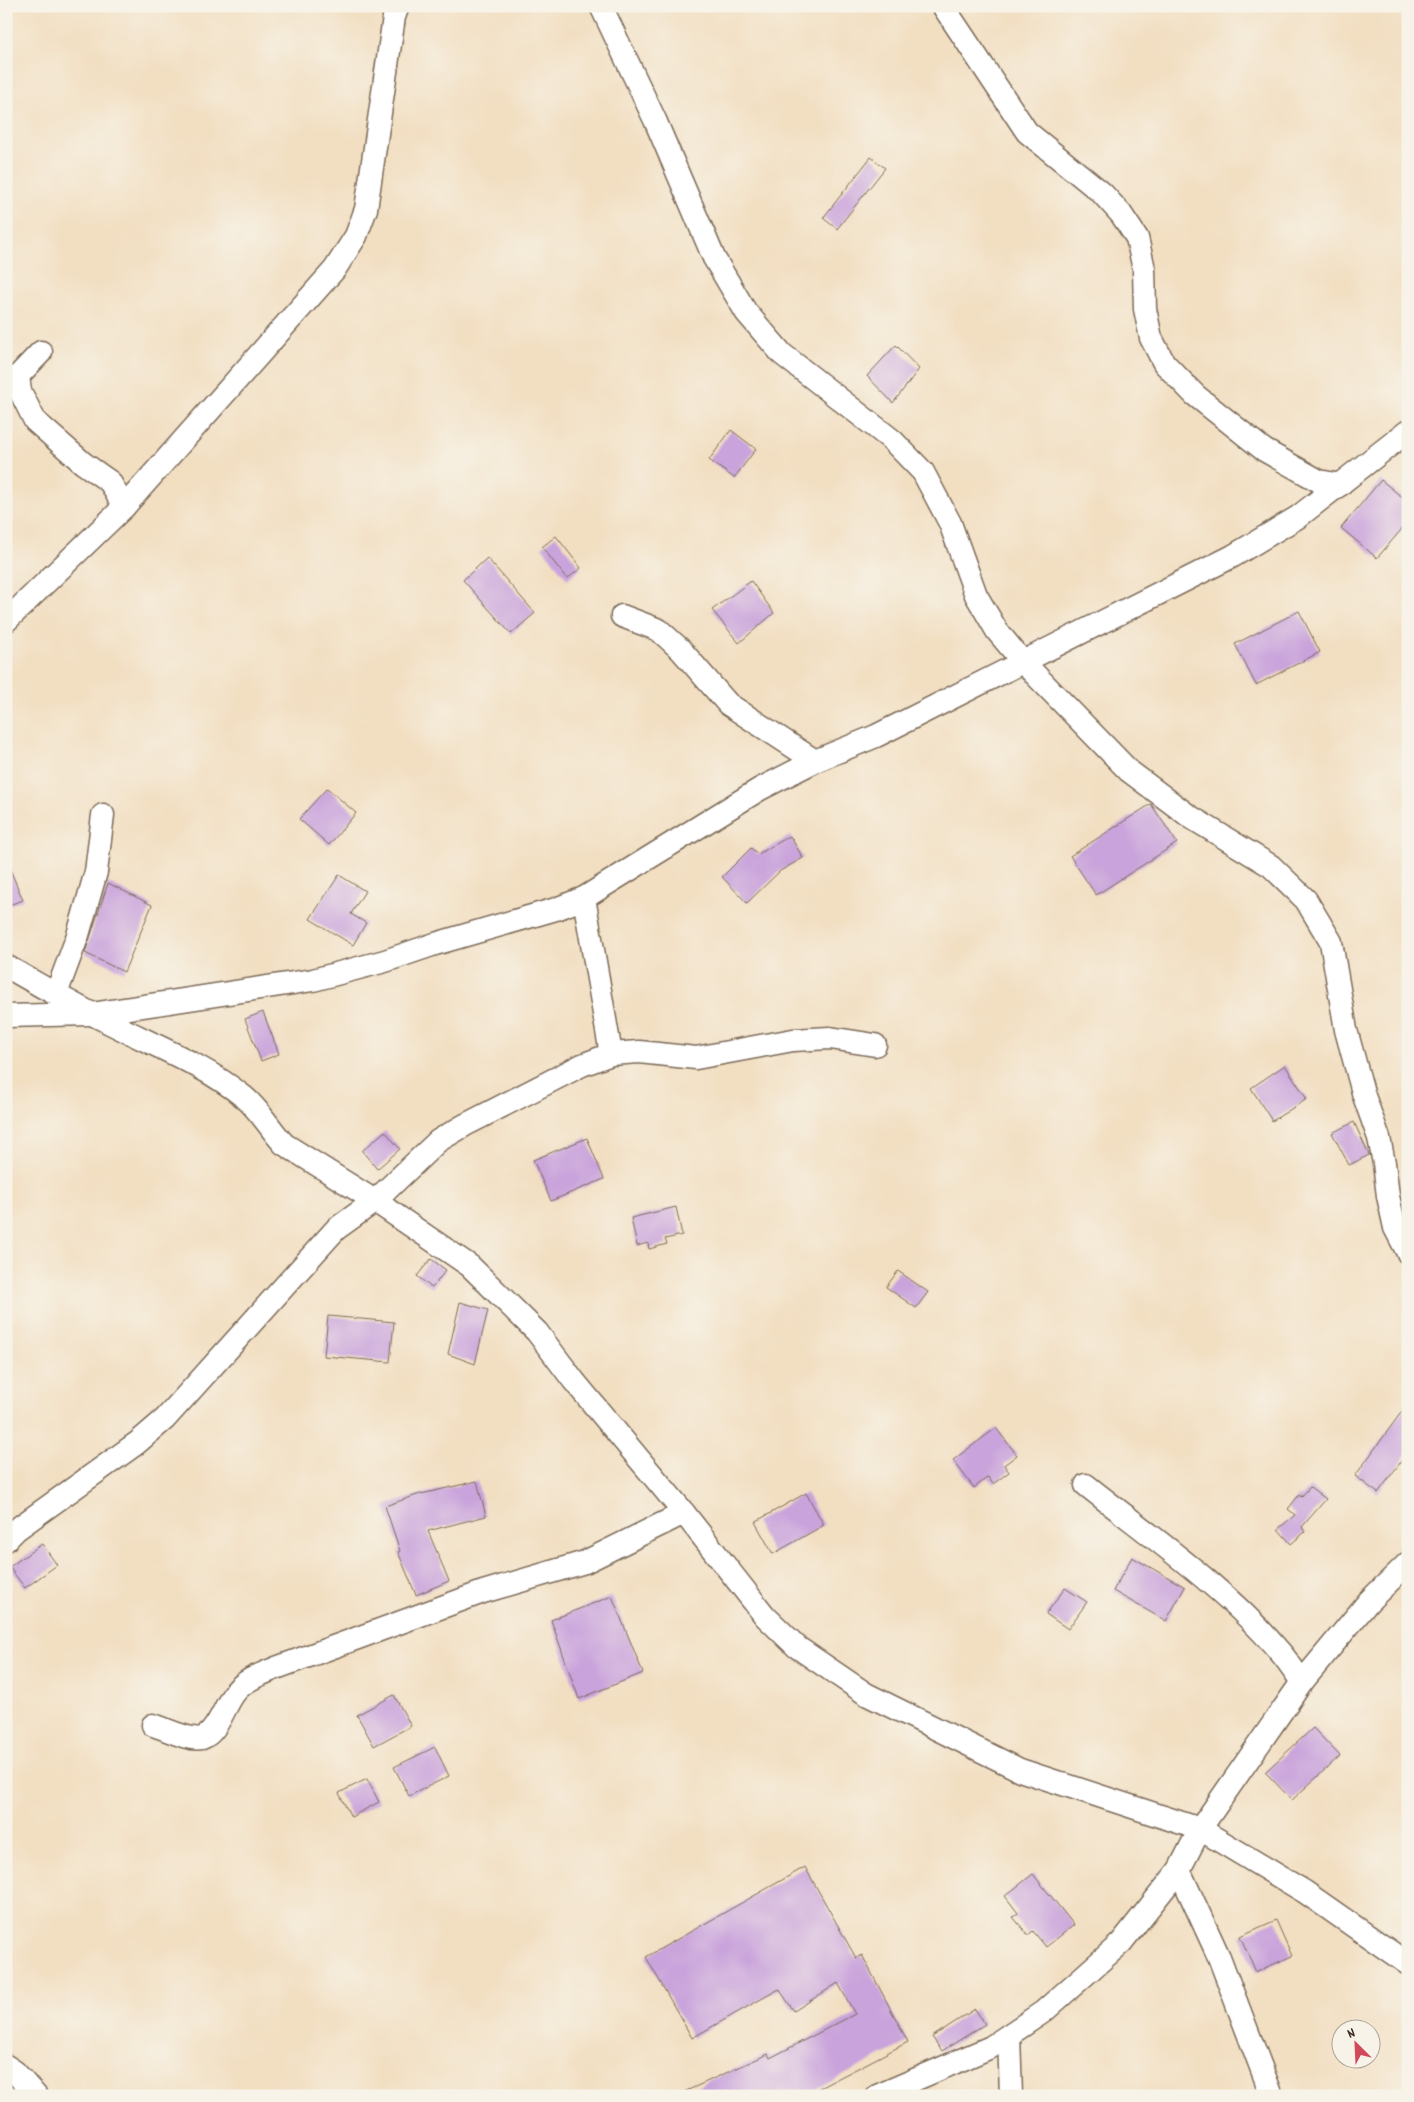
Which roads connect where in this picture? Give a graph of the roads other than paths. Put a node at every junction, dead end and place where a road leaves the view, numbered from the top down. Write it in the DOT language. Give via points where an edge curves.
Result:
graph roads {
  1 [pos="398,6"];
  2 [pos="601,6"];
  3 [pos="943,6"];
  4 [pos="41,352"];
  5 [pos="1408,432"];
  6 [pos="1340,485"];
  7 [pos="124,508"];
  8 [pos="622,616"];
  9 [pos="6,621"];
  10 [pos="1022,661"];
  11 [pos="815,761"];
  12 [pos="103,815"];
  13 [pos="584,898"];
  14 [pos="6,966"];
  15 [pos="56,994"];
  16 [pos="91,1014"];
  17 [pos="6,1016"];
  18 [pos="875,1045"];
  19 [pos="611,1054"];
  20 [pos="375,1202"];
  21 [pos="1408,1253"];
  22 [pos="1086,1485"];
  23 [pos="684,1513"];
  24 [pos="6,1540"];
  25 [pos="1408,1563"];
  26 [pos="1302,1682"];
  27 [pos="153,1725"];
  28 [pos="1200,1829"];
  29 [pos="1179,1870"];
  30 [pos="1402,1954"];
  31 [pos="1009,2035"];
  32 [pos="6,2066"];
  33 [pos="36,2096"];
  34 [pos="878,2096"];
  35 [pos="1011,2096"];
  36 [pos="1272,2096"];
  1 -- 7 [label="street" via="366,209 356,236 335,269"];
  2 -- 10 [label="street" via="714,258 746,312 782,354 892,440 923,472 950,523 976,595 997,631"];
  3 -- 6 [label="street" via="1027,132 1102,193 1137,238 1144,269 1151,338 1164,363 1195,395 1264,450 1319,481"];
  4 -- 7 [label="street" via="18,376 20,391 35,421 110,482"];
  5 -- 6 [label="street"];
  6 -- 10 [label="street" via="1298,517 1233,556"];
  7 -- 9 [label="street"];
  8 -- 11 [label="street" via="659,630 728,704"];
  10 -- 11 [label="street" via="876,736"];
  10 -- 21 [label="street" via="1129,771 1189,816 1271,866 1306,900 1331,942 1346,1030 1379,1138 1395,1228"];
  11 -- 13 [label="street" via="760,789"];
  12 -- 15 [label="street" via="96,872 78,935"];
  13 -- 16 [label="street" via="385,961 313,980"];
  13 -- 19 [label="street"];
  14 -- 15 [label="street"];
  15 -- 16 [label="street"];
  16 -- 17 [label="street"];
  16 -- 20 [label="street" via="199,1067 245,1097 284,1144"];
  18 -- 19 [label="street" via="830,1038 793,1040 696,1058 639,1052"];
  19 -- 20 [label="street" via="574,1069 438,1141"];
  20 -- 23 [label="street" via="470,1266 537,1332"];
  20 -- 24 [label="street" via="336,1229 165,1419"];
  22 -- 26 [label="street" via="1204,1579 1254,1624"];
  23 -- 27 [label="street" via="586,1562 483,1592 247,1681 235,1692 213,1730 203,1738 191,1738"];
  23 -- 28 [label="street" via="765,1616 798,1647 866,1694 1020,1770"];
  25 -- 26 [label="street" via="1369,1601"];
  26 -- 28 [label="street"];
  28 -- 29 [label="street"];
  28 -- 30 [label="street"];
  29 -- 31 [label="street" via="1121,1943 1043,2012"];
  29 -- 36 [label="street" via="1219,1957"];
  31 -- 34 [label="street" via="991,2047"];
  31 -- 35 [label="street"];
  32 -- 33 [label="street"];
}
